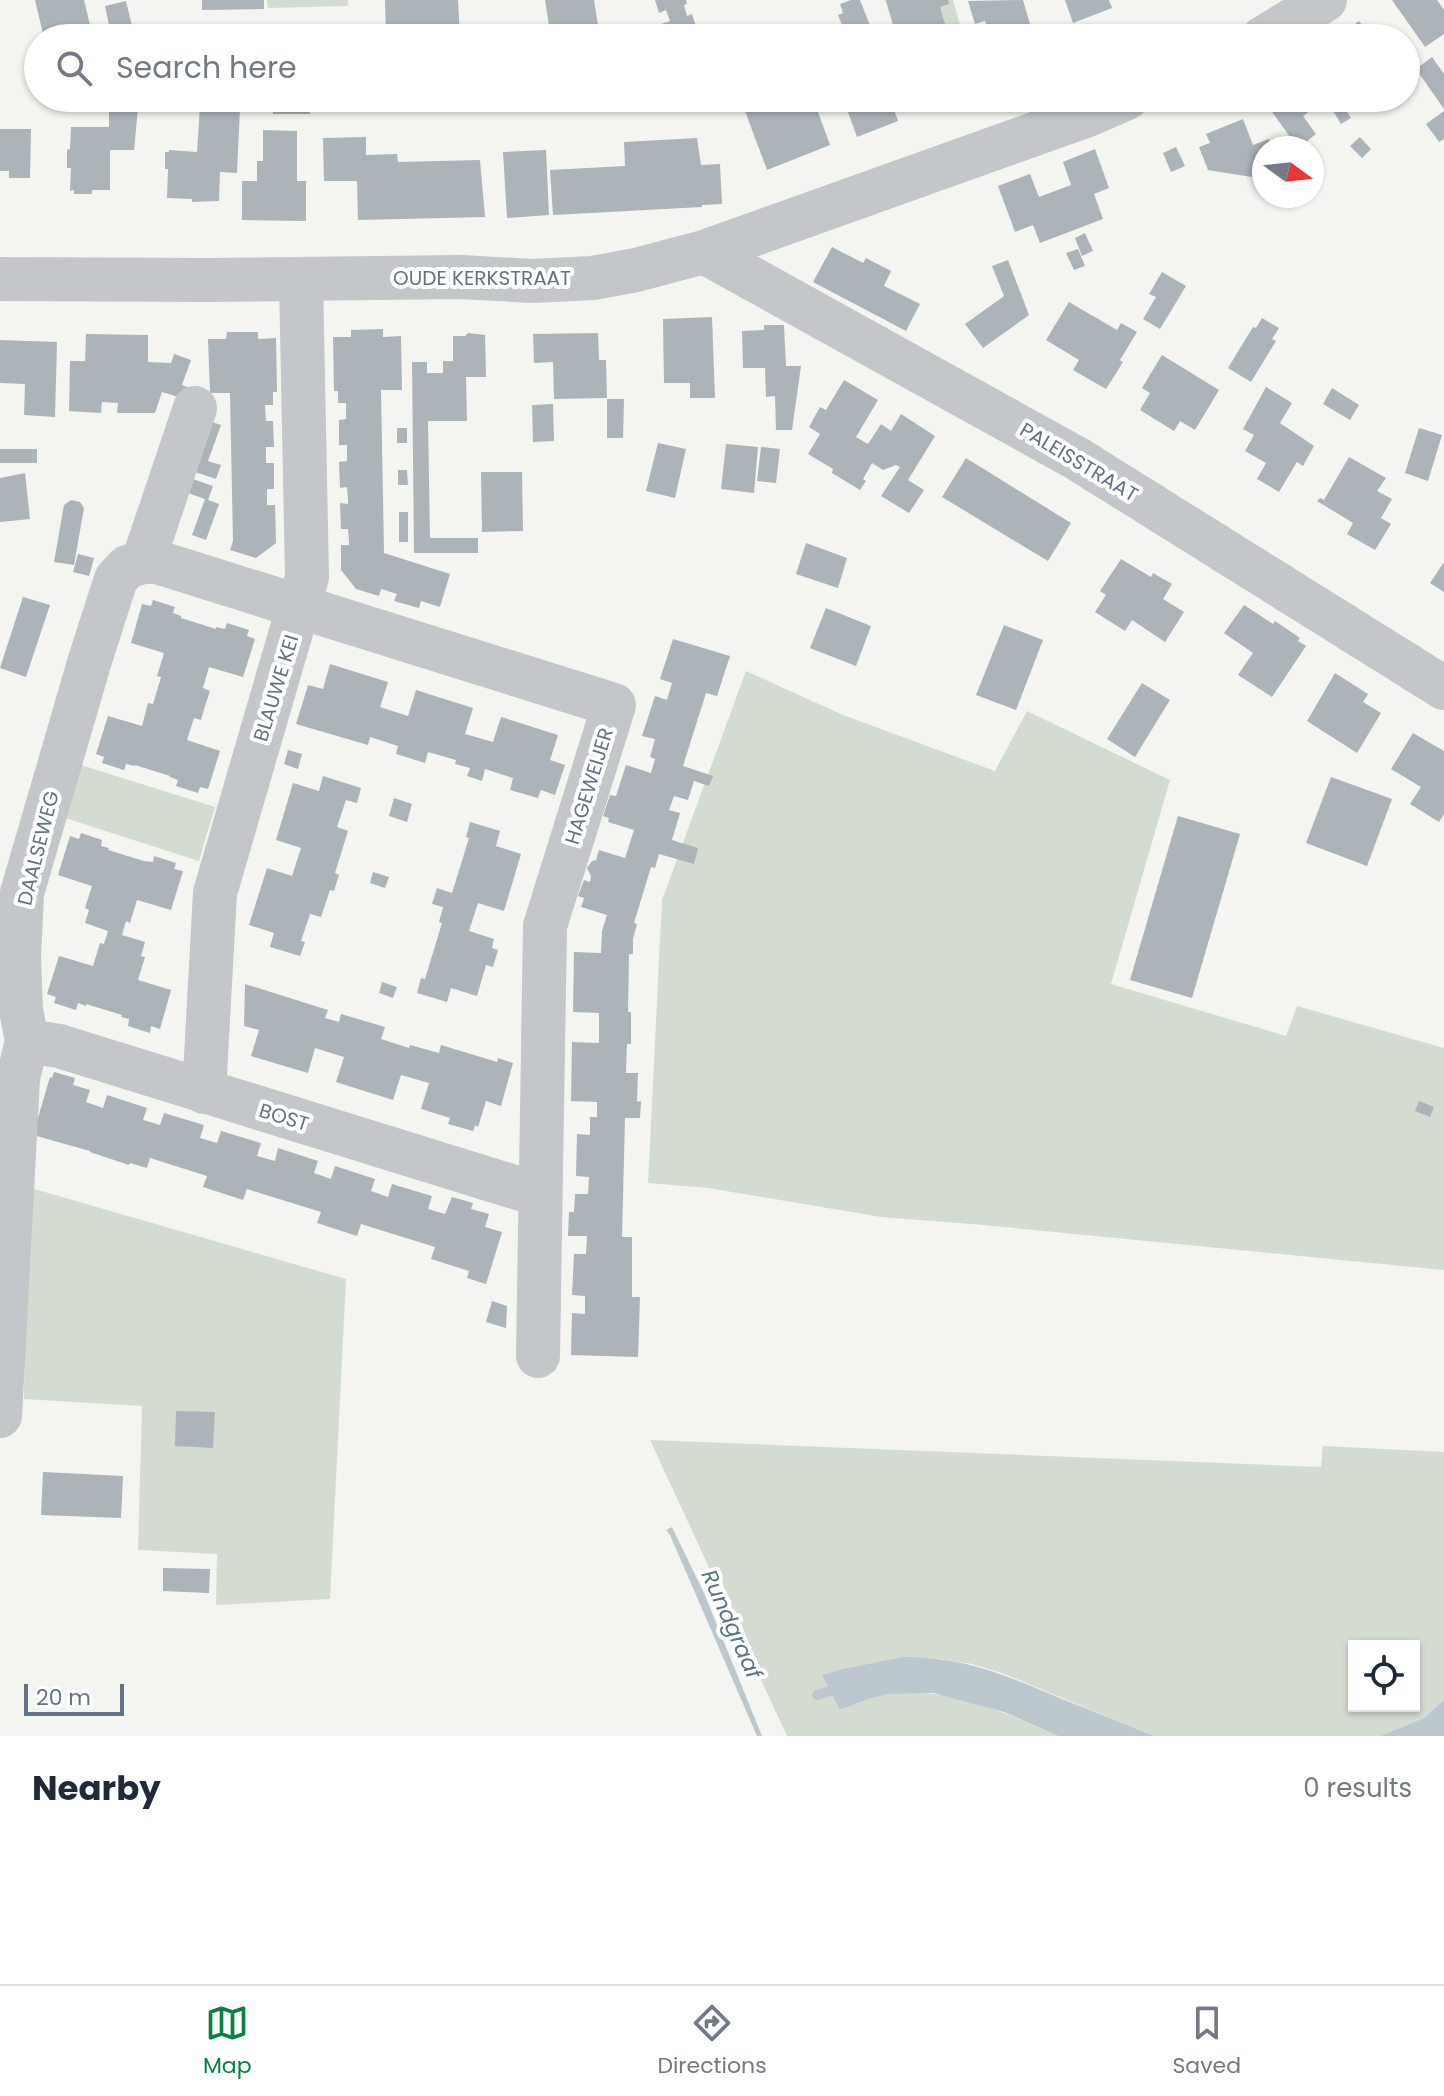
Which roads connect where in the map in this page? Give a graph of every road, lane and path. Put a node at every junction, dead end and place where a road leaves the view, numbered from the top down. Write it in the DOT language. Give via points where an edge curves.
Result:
graph roads {
  1 [pos="1325,0"];
  2 [pos="1286,24"];
  3 [pos="1095,112"];
  4 [pos="704,252"];
  5 [pos="0,279"];
  6 [pos="301,279"];
  7 [pos="195,408"];
  8 [pos="143,562"];
  9 [pos="300,606"];
  10 [pos="1444,688"];
  11 [pos="27,1041"];
  12 [pos="204,1092"];
  13 [pos="6,1186"];
  14 [pos="540,1195"];
  15 [pos="538,1356"];
  16 [pos="0,1416"];
  1 -- 2 [label="street"];
  3 -- 4 [label="street, OUDE KERKSTRAAT"];
  4 -- 6 [label="street, OUDE KERKSTRAAT" via="593,278"];
  4 -- 10 [label="street, PALEISSTRAAT" via="1076,458"];
  5 -- 6 [label="street, OUDE KERKSTRAAT"];
  6 -- 9 [label="street, BLAUWE KEI" via="307,577"];
  7 -- 8 [label="street"];
  8 -- 9 [label="street, HAGEWEIJER"];
  8 -- 11 [label="street, DAALSEWEG" via="127,567 116,579 22,893 21,1010"];
  9 -- 12 [label="street, BLAUWE KEI" via="215,893"];
  9 -- 14 [label="street, HAGEWEIJER" via="614,705 545,926"];
  11 -- 12 [label="street, BOST" via="59,1046"];
  11 -- 13 [label="street, DAALSEWEG"];
  12 -- 14 [label="street, BOST"];
  13 -- 16 [label="street, DAALSEWEG"];
  14 -- 15 [label="street, HAGEWEIJER"];
}
